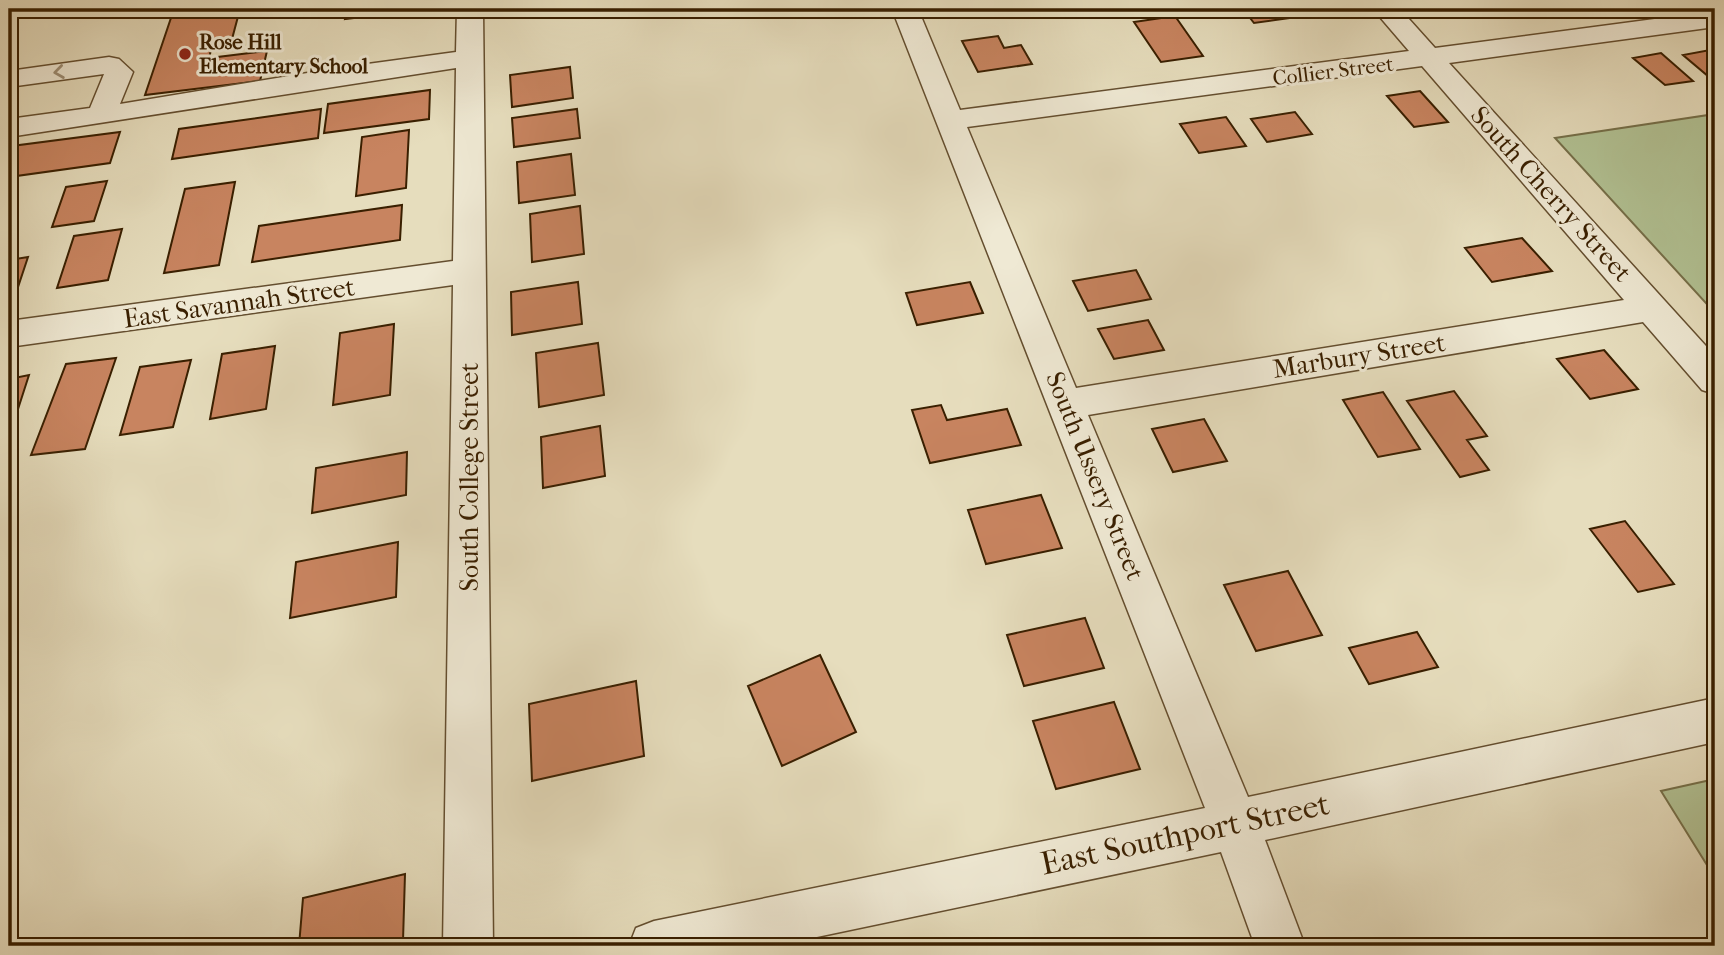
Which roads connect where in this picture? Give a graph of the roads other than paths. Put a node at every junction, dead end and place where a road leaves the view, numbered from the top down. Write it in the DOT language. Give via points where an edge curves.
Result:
graph roads {
  1 [pos="470,9"];
  2 [pos="905,9"];
  3 [pos="1386,9"];
  4 [pos="1715,19"];
  5 [pos="470,58"];
  6 [pos="1430,58"];
  7 [pos="9,79"];
  8 [pos="102,116"];
  9 [pos="951,120"];
  10 [pos="9,128"];
  11 [pos="469,271"];
  12 [pos="1652,308"];
  13 [pos="9,334"];
  14 [pos="1715,380"];
  15 [pos="1066,404"];
  16 [pos="1715,720"];
  17 [pos="1235,824"];
  18 [pos="468,946"];
  19 [pos="654,946"];
  20 [pos="1280,946"];
  1 -- 5 [label="street, South College Street"];
  2 -- 9 [label="street, South Ussery Street"];
  3 -- 6 [label="street, South Cherry Street"];
  4 -- 6 [label="street, Collier Street"];
  5 -- 8 [label="street"];
  5 -- 11 [label="street, South College Street"];
  6 -- 9 [label="street, Collier Street"];
  6 -- 12 [label="street, South Cherry Street"];
  8 -- 7 [label="street, one-way" via="114,69"];
  8 -- 10 [label="street"];
  9 -- 15 [label="street, South Ussery Street"];
  11 -- 13 [label="street, East Savannah Street"];
  11 -- 18 [label="street, South College Street"];
  12 -- 14 [label="street, South Cherry Street"];
  12 -- 15 [label="street, Marbury Street"];
  15 -- 17 [label="street, South Ussery Street"];
  16 -- 17 [label="street, East Southport Street"];
  17 -- 19 [label="street, East Southport Street"];
  17 -- 20 [label="street, South Ussery Street"];
}
